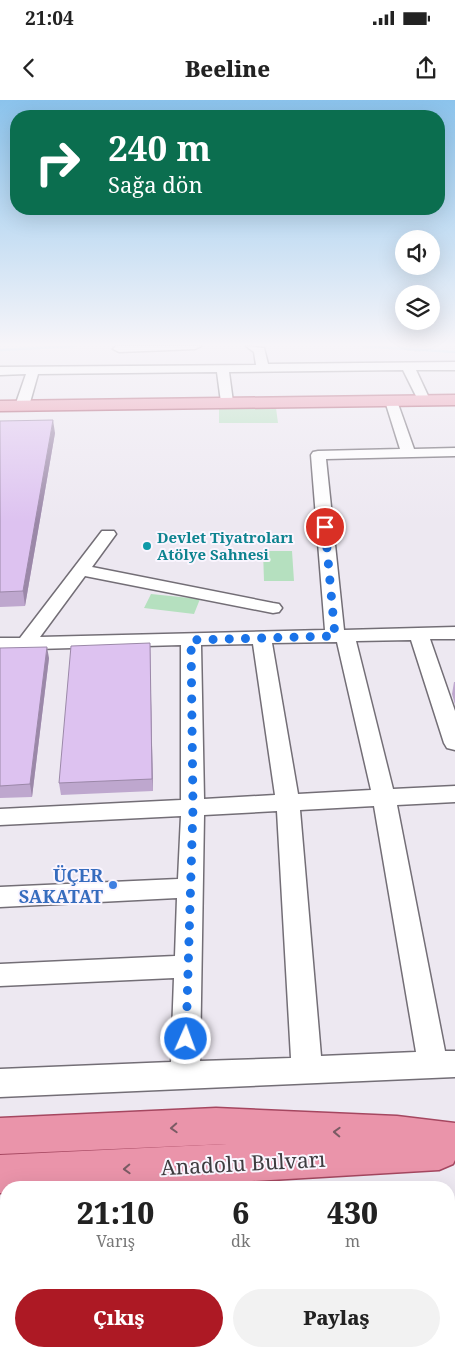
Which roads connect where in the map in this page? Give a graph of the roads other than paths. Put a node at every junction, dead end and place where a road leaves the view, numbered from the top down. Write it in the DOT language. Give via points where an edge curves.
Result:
graph roads {
  1 [pos="91,405"];
  2 [pos="392,405"];
  3 [pos="0,406"];
  4 [pos="22,406"];
  5 [pos="455,452"];
  6 [pos="408,453"];
  7 [pos="108,534"];
  8 [pos="80,570"];
  9 [pos="273,608"];
  10 [pos="455,633"];
  11 [pos="420,634"];
  12 [pos="340,636"];
  13 [pos="262,637"];
  14 [pos="191,640"];
  15 [pos="0,644"];
  16 [pos="25,644"];
  17 [pos="455,743"];
  18 [pos="455,794"];
  19 [pos="384,798"];
  20 [pos="288,802"];
  21 [pos="193,807"];
  22 [pos="0,816"];
  23 [pos="191,888"];
  24 [pos="0,897"];
  25 [pos="188,966"];
  26 [pos="0,974"];
  27 [pos="444,1065"];
  28 [pos="307,1070"];
  29 [pos="185,1076"];
  30 [pos="0,1083"];
  31 [pos="0,1136"];
  32 [pos="455,1141"];
  33 [pos="455,1150"];
  34 [pos="0,1174"];
  1 -- 4 [label="main road"];
  2 -- 6 [label="street"];
  3 -- 4 [label="main road"];
  5 -- 6 [label="street"];
  6 -- 12 [label="street" via="318,455"];
  7 -- 8 [label="street"];
  8 -- 9 [label="street"];
  8 -- 16 [label="street"];
  10 -- 11 [label="street"];
  11 -- 12 [label="street"];
  11 -- 17 [label="street"];
  12 -- 13 [label="street"];
  12 -- 19 [label="street"];
  13 -- 14 [label="street"];
  13 -- 20 [label="street"];
  14 -- 16 [label="street"];
  14 -- 21 [label="street"];
  15 -- 16 [label="street"];
  18 -- 19 [label="street"];
  19 -- 20 [label="street"];
  19 -- 27 [label="street"];
  20 -- 21 [label="street"];
  20 -- 28 [label="street"];
  21 -- 22 [label="street"];
  21 -- 23 [label="street"];
  23 -- 24 [label="street"];
  23 -- 25 [label="street"];
  25 -- 26 [label="street"];
  25 -- 29 [label="street"];
  27 -- 28 [label="street"];
  28 -- 29 [label="street"];
  29 -- 30 [label="street"];
  32 -- 31 [label="main road, one-way" via="397,1134 216,1126"];
  33 -- 34 [label="main road, Anadolu Bulvarı, one-way"];
}
